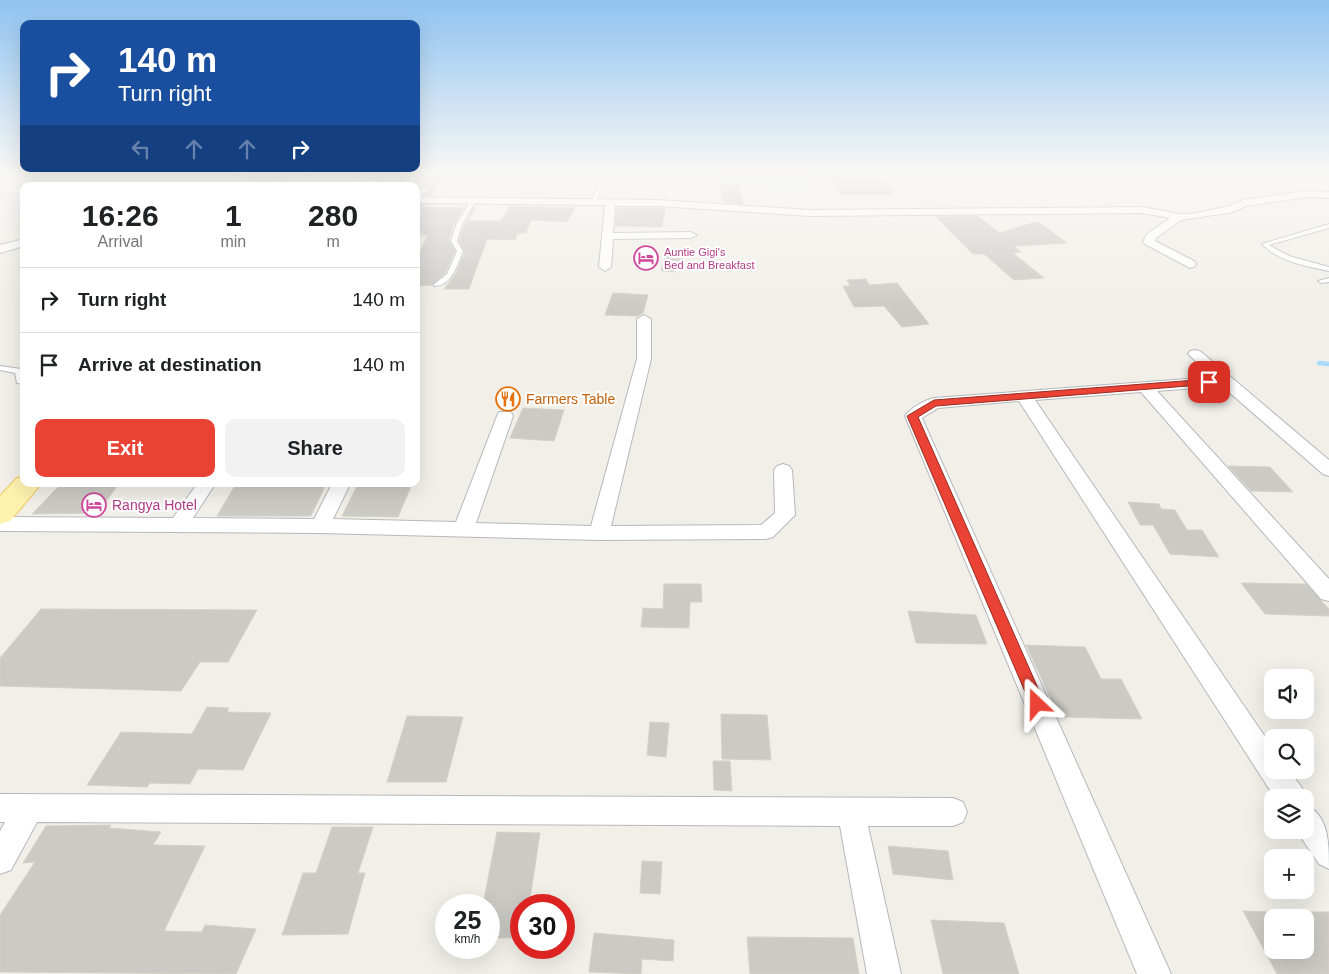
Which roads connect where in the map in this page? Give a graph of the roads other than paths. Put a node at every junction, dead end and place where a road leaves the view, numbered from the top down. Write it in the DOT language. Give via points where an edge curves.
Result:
graph roads {
  1 [pos="463,217"];
  2 [pos="609,217"];
  3 [pos="1178,217"];
  4 [pos="1329,226"];
  5 [pos="691,235"];
  6 [pos="607,236"];
  7 [pos="20,243"];
  8 [pos="0,249"];
  9 [pos="1190,264"];
  10 [pos="605,267"];
  11 [pos="1329,269"];
  12 [pos="436,285"];
  13 [pos="644,319"];
  14 [pos="1195,354"];
  15 [pos="0,368"];
  16 [pos="20,374"];
  17 [pos="1225,381"];
  18 [pos="1145,387"];
  19 [pos="1024,396"];
  20 [pos="505,416"];
  21 [pos="783,470"];
  22 [pos="1329,470"];
  23 [pos="204,487"];
  24 [pos="340,487"];
  25 [pos="8,505"];
  26 [pos="178,526"];
  27 [pos="320,526"];
  28 [pos="464,528"];
  29 [pos="599,533"];
  30 [pos="1329,593"];
  31 [pos="1264,756"];
  32 [pos="0,808"];
  33 [pos="29,808"];
  34 [pos="852,811"];
  35 [pos="953,812"];
  36 [pos="1314,832"];
  37 [pos="1329,854"];
  38 [pos="0,859"];
  39 [pos="884,974"];
  40 [pos="1154,974"];
  1 -- 12 [label="lane" via="454,241 460,251 450,275"];
  2 -- 6 [label="street"];
  3 -- 9 [label="street" via="1151,236 1149,242"];
  4 -- 11 [label="lane" via="1265,244 1284,256"];
  5 -- 6 [label="street"];
  6 -- 10 [label="street"];
  7 -- 8 [label="street"];
  13 -- 29 [label="street" via="644,359"];
  14 -- 17 [label="street"];
  15 -- 16 [label="lane"];
  17 -- 18 [label="street"];
  17 -- 22 [label="street"];
  18 -- 19 [label="street"];
  18 -- 30 [label="street"];
  19 -- 31 [label="street"];
  19 -- 40 [label="street" via="934,403 912,416"];
  20 -- 28 [label="street"];
  21 -- 29 [label="street" via="785,515 766,532"];
  23 -- 26 [label="street"];
  24 -- 27 [label="street"];
  25 -- 26 [label="street"];
  26 -- 27 [label="street"];
  27 -- 28 [label="street"];
  28 -- 29 [label="street"];
  32 -- 33 [label="street"];
  33 -- 34 [label="street"];
  33 -- 38 [label="street"];
  34 -- 35 [label="street"];
  34 -- 39 [label="street"];
  36 -- 37 [label="street"];
}
